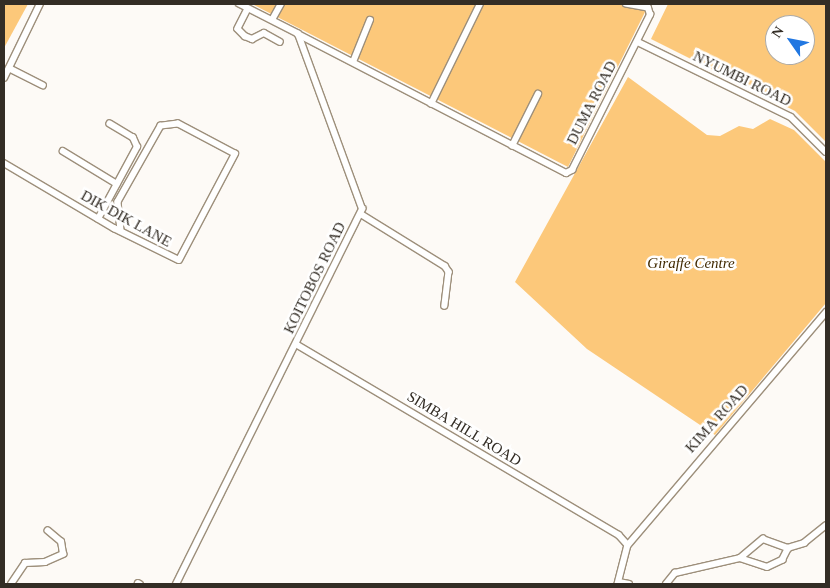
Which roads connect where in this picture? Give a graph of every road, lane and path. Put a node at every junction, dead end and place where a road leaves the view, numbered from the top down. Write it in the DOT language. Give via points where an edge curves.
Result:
graph roads {
  1 [pos="40,4"];
  2 [pos="239,4"];
  3 [pos="281,4"];
  4 [pos="480,4"];
  5 [pos="626,4"];
  6 [pos="654,4"];
  7 [pos="248,9"];
  8 [pos="650,11"];
  9 [pos="272,20"];
  10 [pos="370,20"];
  11 [pos="298,34"];
  12 [pos="280,42"];
  13 [pos="638,42"];
  14 [pos="353,62"];
  15 [pos="9,68"];
  16 [pos="4,78"];
  17 [pos="43,85"];
  18 [pos="538,94"];
  19 [pos="431,104"];
  20 [pos="110,124"];
  21 [pos="512,146"];
  22 [pos="63,151"];
  23 [pos="826,152"];
  24 [pos="4,163"];
  25 [pos="116,184"];
  26 [pos="361,214"];
  27 [pos="98,219"];
  28 [pos="121,231"];
  29 [pos="445,306"];
  30 [pos="826,312"];
  31 [pos="296,344"];
  32 [pos="826,526"];
  33 [pos="48,531"];
  34 [pos="628,545"];
  35 [pos="788,548"];
  36 [pos="740,558"];
  37 [pos="4,580"];
  38 [pos="619,583"];
  39 [pos="11,584"];
  40 [pos="176,584"];
  41 [pos="629,584"];
  42 [pos="666,584"];
  1 -- 15 [label="street"];
  2 -- 7 [label="street"];
  3 -- 9 [label="street"];
  4 -- 19 [label="street"];
  5 -- 8 [label="street"];
  6 -- 8 [label="street, DUMA ROAD"];
  7 -- 9 [label="street"];
  7 -- 12 [label="street" via="238,29 252,39 264,33"];
  8 -- 13 [label="street, DUMA ROAD"];
  9 -- 11 [label="street"];
  10 -- 14 [label="street"];
  11 -- 14 [label="street"];
  11 -- 26 [label="street, KOITOBOS ROAD" via="360,197"];
  13 -- 21 [label="street, DUMA ROAD" via="572,170 566,172"];
  13 -- 23 [label="street, NYUMBI ROAD" via="791,117"];
  14 -- 19 [label="street"];
  15 -- 16 [label="street"];
  15 -- 17 [label="street"];
  18 -- 21 [label="street"];
  19 -- 21 [label="street"];
  20 -- 25 [label="street" via="133,138 138,147"];
  22 -- 25 [label="street"];
  24 -- 27 [label="street, DIK DIK LANE"];
  25 -- 27 [label="street"];
  26 -- 29 [label="street" via="445,266 449,272"];
  26 -- 31 [label="street, KOITOBOS ROAD"];
  27 -- 28 [label="street, DIK DIK LANE"];
  28 -- 28 [label="street, DIK DIK LANE" via="174,260 184,258 235,154 178,124 161,126 118,202"];
  30 -- 34 [label="street, KIMA ROAD"];
  31 -- 34 [label="street, SIMBA HILL ROAD" via="619,535"];
  31 -- 40 [label="street, KOITOBOS ROAD"];
  32 -- 35 [label="street" via="815,538"];
  33 -- 39 [label="street" via="61,542 64,554 25,563"];
  34 -- 38 [label="street"];
  35 -- 36 [label="street" via="763,539"];
  35 -- 36 [label="street" via="782,560 767,567"];
  36 -- 42 [label="street" via="675,573"];
  37 -- 39 [label="street"];
  38 -- 41 [label="street"];
}
